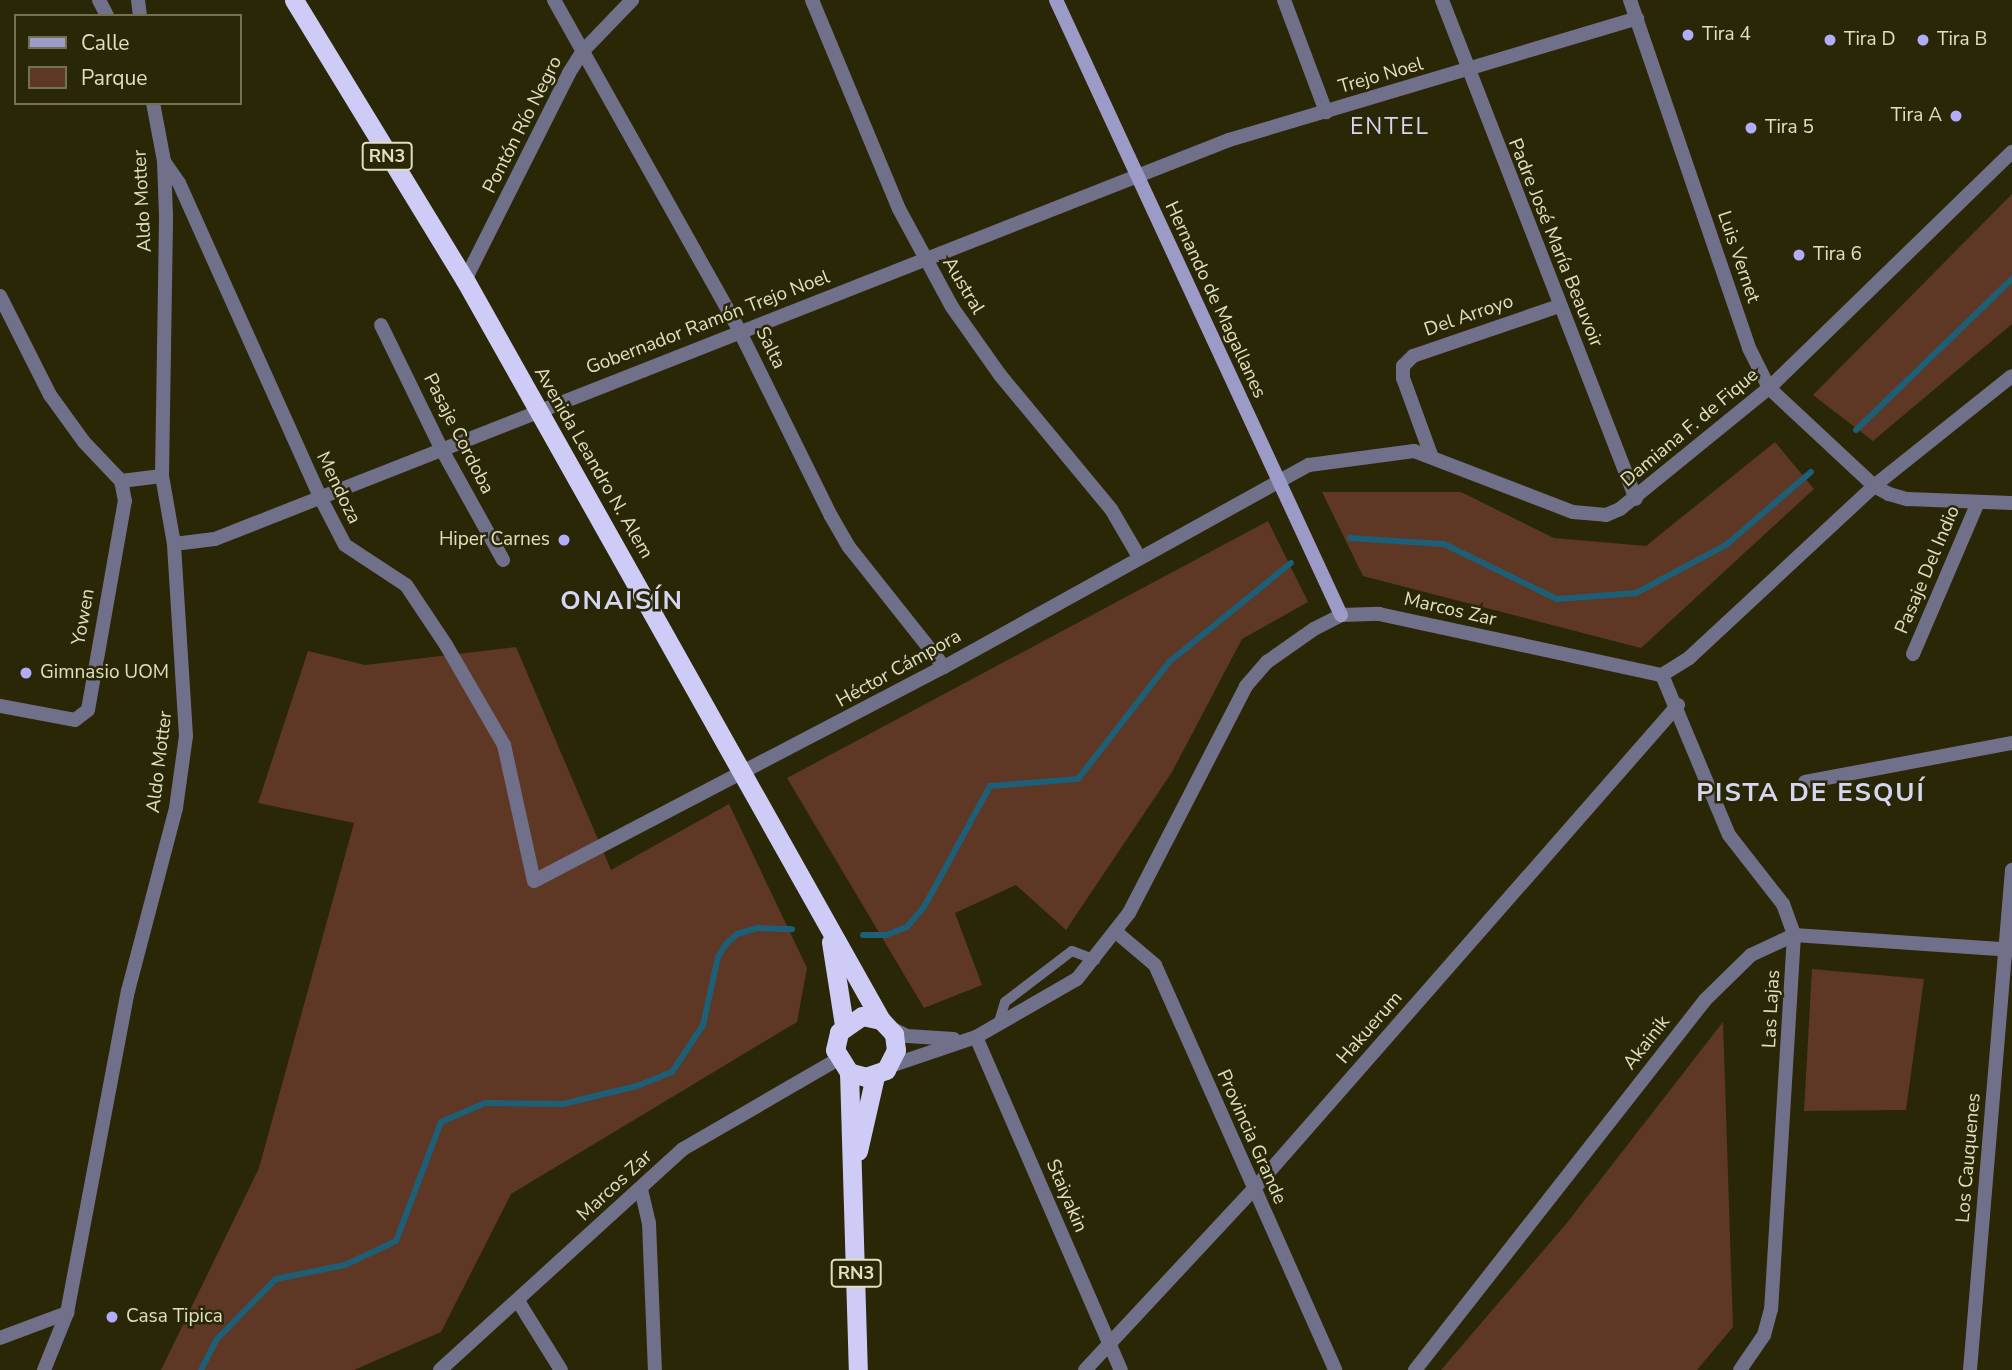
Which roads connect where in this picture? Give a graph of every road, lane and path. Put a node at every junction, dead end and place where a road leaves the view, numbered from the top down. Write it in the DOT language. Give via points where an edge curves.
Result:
graph roads {
  1 [pos="297,0"];
  2 [pos="554,0"];
  3 [pos="632,0"];
  4 [pos="812,0"];
  5 [pos="1056,0"];
  6 [pos="1284,0"];
  7 [pos="1441,0"];
  8 [pos="1630,0"];
  9 [pos="1637,18"];
  10 [pos="583,51"];
  11 [pos="1466,71"];
  12 [pos="153,105"];
  13 [pos="1326,112"];
  14 [pos="2012,152"];
  15 [pos="164,161"];
  16 [pos="1138,179"];
  17 [pos="925,258"];
  18 [pos="465,280"];
  19 [pos="0,296"];
  20 [pos="1559,306"];
  21 [pos="381,325"];
  22 [pos="739,330"];
  23 [pos="2012,376"];
  24 [pos="1769,388"];
  25 [pos="537,411"];
  26 [pos="441,448"];
  27 [pos="1431,454"];
  28 [pos="162,476"];
  29 [pos="121,481"];
  30 [pos="1277,481"];
  31 [pos="1874,486"];
  32 [pos="319,495"];
  33 [pos="1636,499"];
  34 [pos="1978,502"];
  35 [pos="2012,503"];
  36 [pos="174,544"];
  37 [pos="1139,557"];
  38 [pos="503,560"];
  39 [pos="1341,614"];
  40 [pos="1913,654"];
  41 [pos="944,667"];
  42 [pos="1662,676"];
  43 [pos="1678,705"];
  44 [pos="0,706"];
  45 [pos="2012,743"];
  46 [pos="744,774"];
  47 [pos="1805,782"];
  48 [pos="2012,870"];
  49 [pos="534,881"];
  50 [pos="826,924"];
  51 [pos="1116,932"];
  52 [pos="1794,935"];
  53 [pos="2009,950"];
  54 [pos="1095,960"];
  55 [pos="885,1024"];
  56 [pos="844,1025"];
  57 [pos="998,1026"];
  58 [pos="976,1037"];
  59 [pos="843,1066"];
  60 [pos="883,1071"];
  61 [pos="855,1177"];
  62 [pos="640,1189"];
  63 [pos="1254,1190"];
  64 [pos="518,1301"];
  65 [pos="66,1313"];
  66 [pos="0,1338"];
  67 [pos="1109,1344"];
  68 [pos="44,1370"];
  69 [pos="440,1370"];
  70 [pos="561,1370"];
  71 [pos="655,1370"];
  72 [pos="858,1370"];
  73 [pos="1085,1370"];
  74 [pos="1121,1370"];
  75 [pos="1335,1370"];
  76 [pos="1415,1370"];
  77 [pos="1740,1370"];
  78 [pos="1970,1370"];
  1 -- 18 [label="highway, Avenida Leandro N. Alem / RN3"];
  2 -- 10 [label="street, Salta"];
  3 -- 10 [label="street, Pontón Río Negro"];
  4 -- 17 [label="street, Austral"];
  5 -- 16 [label="main road, Hernando de Magallanes"];
  6 -- 13 [label="street"];
  7 -- 11 [label="street, Padre José María Beauvoir"];
  8 -- 9 [label="street, Luis Vernet"];
  9 -- 11 [label="street, Trejo Noel"];
  9 -- 24 [label="street, Luis Vernet" via="1749,348"];
  10 -- 18 [label="street, Pontón Río Negro"];
  10 -- 22 [label="street, Salta"];
  11 -- 13 [label="street, Trejo Noel"];
  11 -- 20 [label="street, Padre José María Beauvoir"];
  12 -- 15 [label="street, Aldo Motter"];
  13 -- 16 [label="street, Trejo Noel" via="1229,140"];
  14 -- 24 [label="street, Damiana F. de Fique"];
  15 -- 28 [label="street, Aldo Motter"];
  15 -- 32 [label="street, Mendoza" via="179,183"];
  16 -- 17 [label="street, Gobernador Ramón Trejo Noel"];
  16 -- 30 [label="main road, Hernando de Magallanes"];
  17 -- 22 [label="street, Gobernador Ramón Trejo Noel"];
  17 -- 37 [label="street, Austral" via="974,342 1072,456"];
  18 -- 25 [label="highway, Avenida Leandro N. Alem / RN3"];
  19 -- 29 [label="street" via="50,395 84,442"];
  20 -- 27 [label="street, Del Arroyo" via="1413,356 1403,366 1403,378"];
  20 -- 33 [label="street, Padre José María Beauvoir"];
  21 -- 26 [label="street, Pasaje Cordoba"];
  22 -- 25 [label="street, Gobernador Ramón Trejo Noel"];
  22 -- 41 [label="street, Salta" via="849,547"];
  23 -- 31 [label="street"];
  24 -- 31 [label="street, Luis Vernet"];
  24 -- 33 [label="street, Damiana F. de Fique"];
  25 -- 26 [label="street, Gobernador Ramón Trejo Noel"];
  25 -- 46 [label="highway, Avenida Leandro N. Alem / RN3"];
  26 -- 32 [label="street, Gobernador Ramón Trejo Noel"];
  26 -- 38 [label="street, Pasaje Cordoba"];
  27 -- 30 [label="street, Damiana F. de Fique" via="1414,451 1324,462"];
  27 -- 33 [label="street, Damiana F. de Fique" via="1573,512 1606,515"];
  28 -- 29 [label="street"];
  28 -- 36 [label="street, Aldo Motter"];
  29 -- 44 [label="street, Yowen" via="125,501 88,710 75,720"];
  30 -- 37 [label="street, Héctor Cámpora"];
  30 -- 39 [label="main road, Hernando de Magallanes"];
  31 -- 34 [label="street" via="1907,499"];
  31 -- 42 [label="street" via="1761,594"];
  32 -- 36 [label="street, Gobernador Ramón Trejo Noel" via="215,539"];
  32 -- 49 [label="street, Mendoza" via="345,545 406,585 504,745"];
  34 -- 35 [label="street"];
  34 -- 40 [label="street, Pasaje Del Indio"];
  36 -- 65 [label="street, Aldo Motter" via="186,736 176,808 128,991"];
  37 -- 41 [label="street, Héctor Cámpora"];
  39 -- 42 [label="street, Marcos Zar" via="1378,614"];
  39 -- 51 [label="street" via="1267,662 1246,686 1183,816"];
  41 -- 46 [label="street, Héctor Cámpora"];
  42 -- 43 [label="street, Las Lajas"];
  43 -- 52 [label="street, Las Lajas" via="1729,835 1783,904"];
  43 -- 63 [label="street, Hakuerum"];
  45 -- 47 [label="street"];
  46 -- 49 [label="street, Héctor Cámpora"];
  46 -- 50 [label="highway, Avenida Leandro N. Alem / RN3"];
  48 -- 53 [label="street, Los Cauquenes"];
  50 -- 55 [label="highway, Avenida Leandro N. Alem / RN3"];
  50 -- 56 [label="highway, Avenida Leandro N. Alem / RN3" via="843,998"];
  51 -- 54 [label="street"];
  51 -- 63 [label="street, Provincia Grande" via="1155,965"];
  52 -- 53 [label="street, Akainik"];
  52 -- 76 [label="street, Akainik" via="1751,955 1705,1000"];
  52 -- 77 [label="street, Las Lajas" via="1771,1309 1764,1335"];
  53 -- 78 [label="street, Los Cauquenes"];
  54 -- 57 [label="street" via="1056,995"];
  54 -- 57 [label="lane" via="1072,951 1005,1002"];
  55 -- 56 [label="highway" via="862,1016"];
  55 -- 58 [label="street" via="932,1041"];
  55 -- 60 [label="highway, Avenida Leandro N. Alem / RN3" via="896,1050"];
  56 -- 59 [label="highway, Avenida Leandro N. Alem / RN3" via="836,1041"];
  57 -- 58 [label="street"];
  58 -- 60 [label="street"];
  58 -- 67 [label="street, Staiyakin"];
  59 -- 60 [label="highway"];
  59 -- 61 [label="highway, Avenida Leandro N. Alem / RN3"];
  59 -- 62 [label="street, Marcos Zar" via="713,1128"];
  60 -- 61 [label="highway, Avenida Leandro N. Alem / RN3"];
  61 -- 72 [label="highway, Avenida Leandro N. Alem / RN3"];
  62 -- 64 [label="street, Marcos Zar"];
  62 -- 71 [label="street" via="649,1223"];
  63 -- 67 [label="street, Hakuerum"];
  63 -- 75 [label="street, Provincia Grande"];
  64 -- 69 [label="street, Marcos Zar"];
  64 -- 70 [label="street"];
  65 -- 66 [label="street"];
  65 -- 68 [label="street, Aldo Motter"];
  67 -- 73 [label="street, Hakuerum"];
  67 -- 74 [label="street, Staiyakin"];
}
